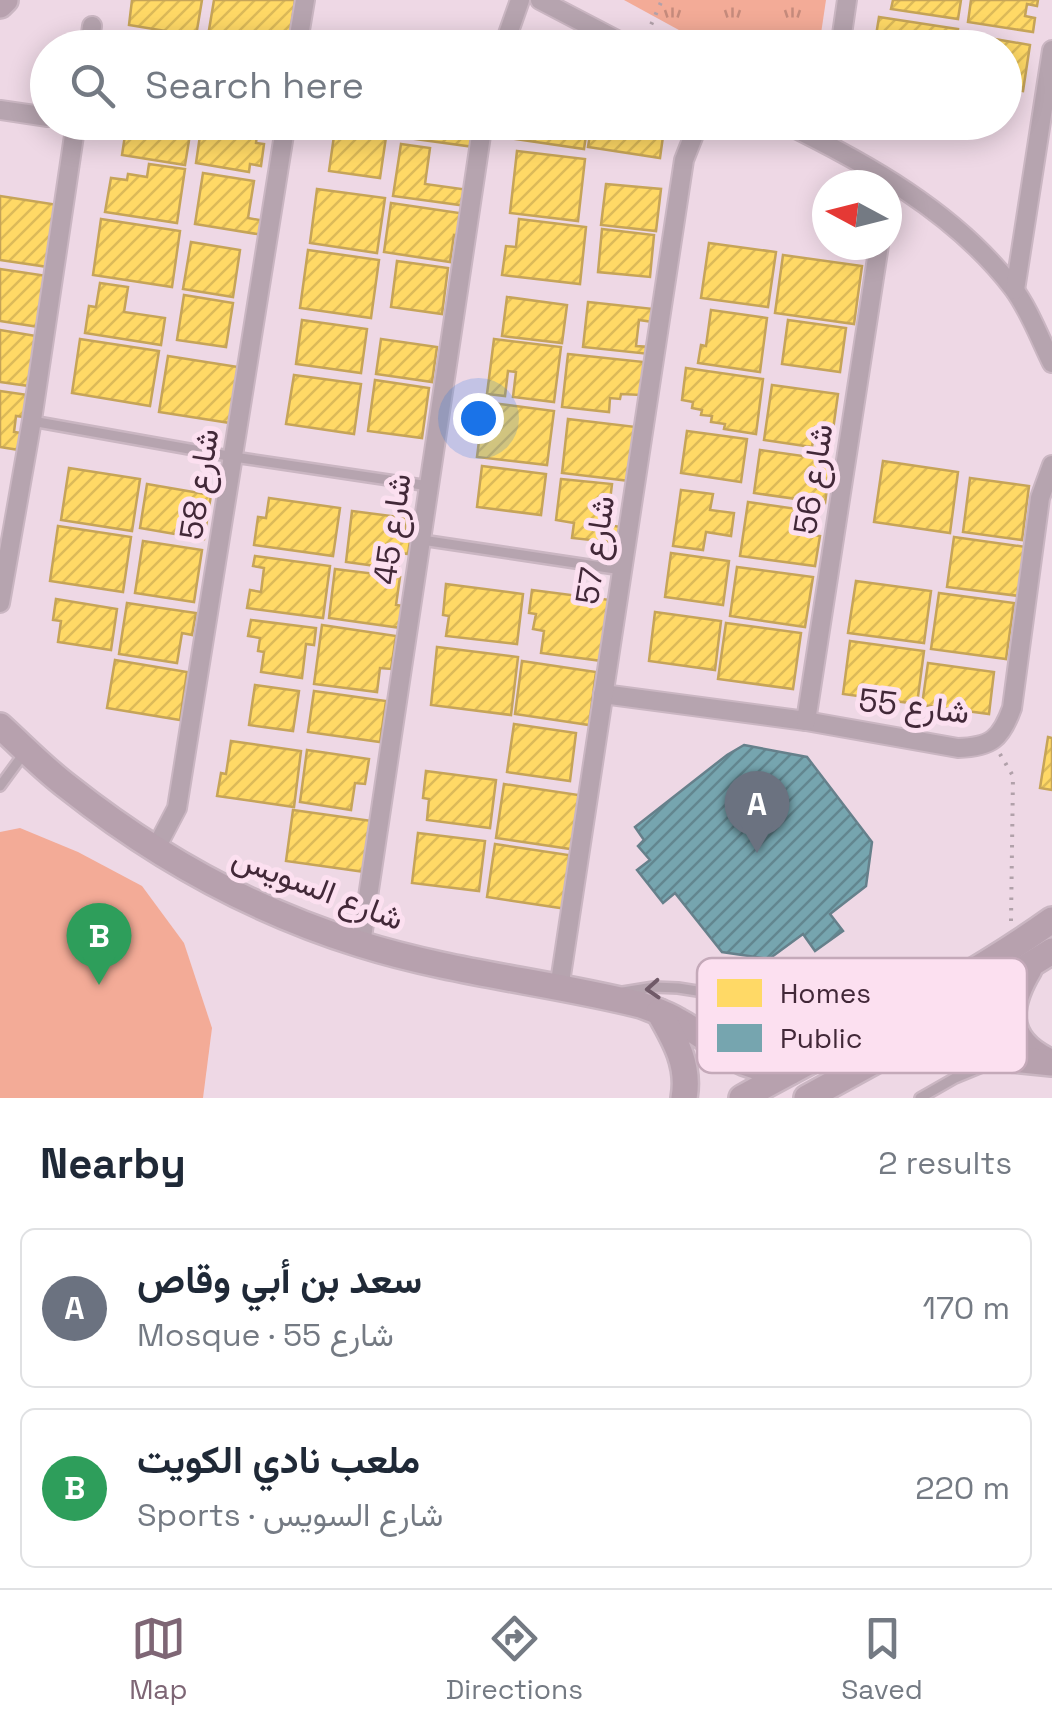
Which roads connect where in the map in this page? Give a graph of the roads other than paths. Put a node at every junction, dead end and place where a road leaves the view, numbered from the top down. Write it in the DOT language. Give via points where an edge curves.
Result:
graph roads {
  1 [pos="304,0"];
  2 [pos="520,0"];
  3 [pos="540,0"];
  4 [pos="847,0"];
  5 [pos="92,26"];
  6 [pos="91,30"];
  7 [pos="300,30"];
  8 [pos="509,30"];
  9 [pos="598,30"];
  10 [pos="843,30"];
  11 [pos="1052,50"];
  12 [pos="0,110"];
  13 [pos="30,114"];
  14 [pos="73,140"];
  15 [pos="283,140"];
  16 [pos="480,140"];
  17 [pos="692,140"];
  18 [pos="818,140"];
  19 [pos="825,140"];
  20 [pos="824,143"];
  21 [pos="863,170"];
  22 [pos="902,196"];
  23 [pos="877,260"];
  24 [pos="1015,290"];
  25 [pos="1052,363"];
  26 [pos="32,420"];
  27 [pos="234,457"];
  28 [pos="1052,465"];
  29 [pos="429,486"];
  30 [pos="421,540"];
  31 [pos="622,570"];
  32 [pos="0,604"];
  33 [pos="604,694"];
  34 [pos="806,721"];
  35 [pos="0,726"];
  36 [pos="26,750"];
  37 [pos="0,786"];
  38 [pos="154,850"];
  39 [pos="1052,920"];
  40 [pos="361,944"];
  41 [pos="1052,951"];
  42 [pos="1020,958"];
  43 [pos="559,989"];
  44 [pos="697,991"];
  45 [pos="601,996"];
  46 [pos="659,1012"];
  47 [pos="697,1033"];
  48 [pos="1027,1049"];
  49 [pos="1051,1063"];
  50 [pos="787,1073"];
  51 [pos="853,1073"];
  52 [pos="967,1073"];
  53 [pos="684,1098"];
  54 [pos="742,1098"];
  55 [pos="808,1098"];
  56 [pos="920,1098"];
  1 -- 7 [label="street"];
  2 -- 8 [label="street"];
  3 -- 9 [label="street"];
  4 -- 10 [label="street"];
  5 -- 6 [label="street"];
  11 -- 24 [label="street"];
  12 -- 13 [label="street"];
  14 -- 26 [label="street"];
  15 -- 27 [label="street, شارع 58"];
  16 -- 29 [label="street, شارع 45"];
  17 -- 31 [label="street, شارع 57"];
  18 -- 20 [label="street"];
  19 -- 20 [label="street"];
  20 -- 21 [label="street"];
  22 -- 24 [label="street" via="976,246"];
  23 -- 34 [label="street, شارع 56"];
  24 -- 25 [label="street"];
  26 -- 27 [label="lane"];
  26 -- 32 [label="street"];
  27 -- 29 [label="lane"];
  27 -- 38 [label="street, شارع 58" via="177,808"];
  28 -- 34 [label="street, شارع 55" via="1040,498 1012,708 993,741 958,748"];
  29 -- 30 [label="street, شارع 45"];
  30 -- 31 [label="lane"];
  30 -- 40 [label="street, شارع 45"];
  31 -- 33 [label="street, شارع 57"];
  33 -- 34 [label="street, شارع 55"];
  33 -- 43 [label="street, شارع 57"];
  35 -- 36 [label="street, شارع السويس"];
  36 -- 37 [label="lane"];
  36 -- 38 [label="street, شارع السويس"];
  38 -- 40 [label="street, شارع السويس" via="215,884"];
  39 -- 42 [label="street"];
  40 -- 43 [label="street, شارع السويس"];
  41 -- 42 [label="street"];
  43 -- 45 [label="street, شارع السويس"];
  44 -- 45 [label="lane, one-way" via="654,987"];
  45 -- 46 [label="street, شارع السويس"];
  46 -- 47 [label="street, شارع السويس"];
  46 -- 53 [label="street" via="684,1063"];
  48 -- 49 [label="street"];
  50 -- 54 [label="street"];
  51 -- 55 [label="street"];
  52 -- 56 [label="lane"];
}
